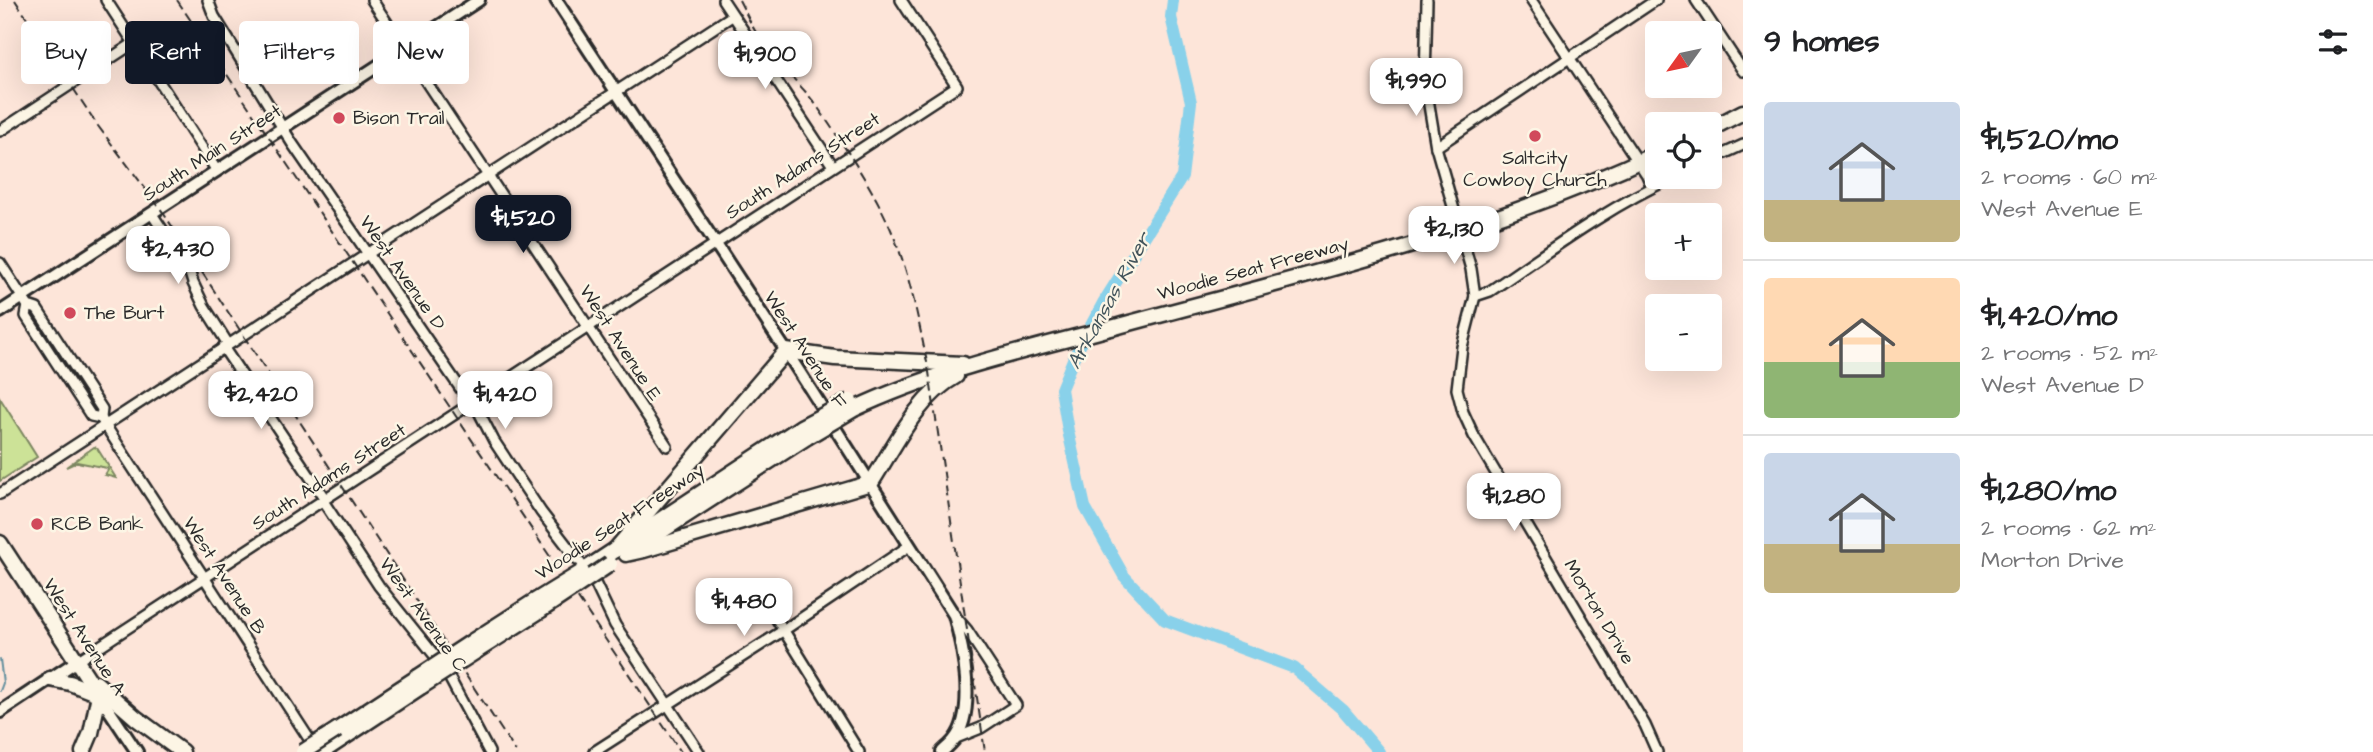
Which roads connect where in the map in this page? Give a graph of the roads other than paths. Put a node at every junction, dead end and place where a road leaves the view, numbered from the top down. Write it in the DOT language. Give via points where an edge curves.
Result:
graph roads {
  1 [pos="106,0"];
  2 [pos="208,0"];
  3 [pos="372,0"];
  4 [pos="479,0"];
  5 [pos="556,0"];
  6 [pos="723,0"];
  7 [pos="901,0"];
  8 [pos="1427,0"];
  9 [pos="1531,0"];
  10 [pos="1656,0"];
  11 [pos="1696,0"];
  12 [pos="732,16"];
  13 [pos="386,21"];
  14 [pos="447,21"];
  15 [pos="125,29"];
  16 [pos="125,49"];
  17 [pos="1569,57"];
  18 [pos="373,69"];
  19 [pos="1743,71"];
  20 [pos="161,84"];
  21 [pos="427,84"];
  22 [pos="615,92"];
  23 [pos="1743,113"];
  24 [pos="1722,123"];
  25 [pos="283,128"];
  26 [pos="0,131"];
  27 [pos="1743,145"];
  28 [pos="1437,147"];
  29 [pos="1722,155"];
  30 [pos="1645,159"];
  31 [pos="1638,162"];
  32 [pos="834,166"];
  33 [pos="217,171"];
  34 [pos="1645,174"];
  35 [pos="488,175"];
  36 [pos="1649,189"];
  37 [pos="152,214"];
  38 [pos="1459,230"];
  39 [pos="714,244"];
  40 [pos="367,253"];
  41 [pos="0,263"];
  42 [pos="1475,296"];
  43 [pos="25,302"];
  44 [pos="0,312"];
  45 [pos="589,327"];
  46 [pos="225,346"];
  47 [pos="786,351"];
  48 [pos="982,363"];
  49 [pos="473,404"];
  50 [pos="103,422"];
  51 [pos="667,446"];
  52 [pos="871,483"];
  53 [pos="0,494"];
  54 [pos="324,500"];
  55 [pos="0,543"];
  56 [pos="909,546"];
  57 [pos="614,556"];
  58 [pos="205,579"];
  59 [pos="763,597"];
  60 [pos="954,615"];
  61 [pos="784,630"];
  62 [pos="77,662"];
  63 [pos="85,674"];
  64 [pos="50,679"];
  65 [pos="99,695"];
  66 [pos="667,704"];
  67 [pos="0,712"];
  68 [pos="340,735"];
  69 [pos="956,738"];
  70 [pos="83,752"];
  71 [pos="137,752"];
  72 [pos="182,752"];
  73 [pos="303,752"];
  74 [pos="320,752"];
  75 [pos="489,752"];
  76 [pos="594,752"];
  77 [pos="699,752"];
  78 [pos="859,752"];
  79 [pos="942,752"];
  80 [pos="1657,752"];
  1 -- 15 [label="street"];
  2 -- 25 [label="street, West Avenue D"];
  3 -- 13 [label="street, West Avenue E"];
  4 -- 14 [label="street, South Main Street"];
  5 -- 22 [label="street, West Avenue F"];
  6 -- 12 [label="street"];
  7 -- 32 [label="street, South Adams Street" via="957,86"];
  8 -- 28 [label="street" via="1425,81"];
  9 -- 17 [label="street"];
  10 -- 17 [label="street"];
  11 -- 19 [label="street"];
  12 -- 22 [label="street"];
  12 -- 32 [label="street"];
  16 -- 26 [label="street"];
  17 -- 28 [label="street"];
  17 -- 31 [label="street"];
  18 -- 25 [label="street, South Main Street"];
  20 -- 33 [label="street"];
  21 -- 35 [label="street, West Avenue E"];
  22 -- 35 [label="street"];
  22 -- 39 [label="street, West Avenue F"];
  23 -- 24 [label="main road"];
  25 -- 33 [label="street, South Main Street"];
  25 -- 40 [label="street, West Avenue D"];
  27 -- 29 [label="street"];
  28 -- 38 [label="street"];
  30 -- 31 [label="main road, Woodie Seat Freeway"];
  31 -- 34 [label="street"];
  31 -- 38 [label="main road, Woodie Seat Freeway"];
  32 -- 39 [label="street, South Adams Street"];
  33 -- 37 [label="street, South Main Street"];
  35 -- 40 [label="street"];
  35 -- 45 [label="street, West Avenue E"];
  36 -- 42 [label="street" via="1490,291"];
  37 -- 43 [label="street, South Main Street"];
  37 -- 46 [label="street, West Avenue C" via="189,270"];
  38 -- 42 [label="street"];
  38 -- 48 [label="main road, Woodie Seat Freeway"];
  39 -- 45 [label="street, South Adams Street"];
  39 -- 47 [label="street, West Avenue F"];
  40 -- 46 [label="street"];
  40 -- 49 [label="street, West Avenue D"];
  41 -- 43 [label="street, West Avenue B"];
  42 -- 80 [label="street, Morton Drive" via="1458,370 1463,412"];
  43 -- 44 [label="street, South Main Street"];
  43 -- 50 [label="street, West Avenue B" via="26,316 91,416"];
  45 -- 49 [label="street, South Adams Street"];
  45 -- 51 [label="street, West Avenue E"];
  46 -- 50 [label="street"];
  46 -- 54 [label="street, West Avenue C"];
  47 -- 48 [label="main road" via="835,358"];
  47 -- 52 [label="street, West Avenue F"];
  47 -- 57 [label="main road"];
  48 -- 52 [label="main road" via="932,392"];
  48 -- 57 [label="main road, Woodie Seat Freeway, bridge" via="905,379 852,405"];
  49 -- 54 [label="street, South Adams Street"];
  49 -- 66 [label="street, West Avenue D" via="541,512 594,580 615,625"];
  50 -- 53 [label="street"];
  50 -- 58 [label="street, West Avenue B"];
  52 -- 56 [label="street, West Avenue F"];
  52 -- 57 [label="main road"];
  54 -- 58 [label="street, South Adams Street"];
  54 -- 75 [label="street, West Avenue C" via="379,586 443,666"];
  55 -- 62 [label="main road, West Avenue A"];
  56 -- 60 [label="street, West Avenue F"];
  56 -- 61 [label="street"];
  57 -- 68 [label="main road, Woodie Seat Freeway, bridge"];
  58 -- 62 [label="street, South Adams Street"];
  58 -- 74 [label="street, West Avenue B"];
  59 -- 61 [label="street"];
  60 -- 69 [label="street, West Avenue F" via="967,683 965,712"];
  60 -- 69 [label="street" via="1016,705"];
  61 -- 66 [label="street"];
  61 -- 78 [label="street"];
  62 -- 63 [label="main road, West Avenue A"];
  62 -- 64 [label="street, South Adams Street"];
  63 -- 65 [label="main road, West Avenue A"];
  63 -- 72 [label="main road"];
  64 -- 65 [label="main road"];
  64 -- 67 [label="street, South Adams Street"];
  65 -- 70 [label="main road"];
  65 -- 71 [label="street, West Avenue A"];
  66 -- 76 [label="street"];
  66 -- 77 [label="street, West Avenue D"];
  68 -- 73 [label="main road, Woodie Seat Freeway, bridge"];
  68 -- 74 [label="main road, Woodie Seat Freeway"];
  69 -- 79 [label="street"];
}
